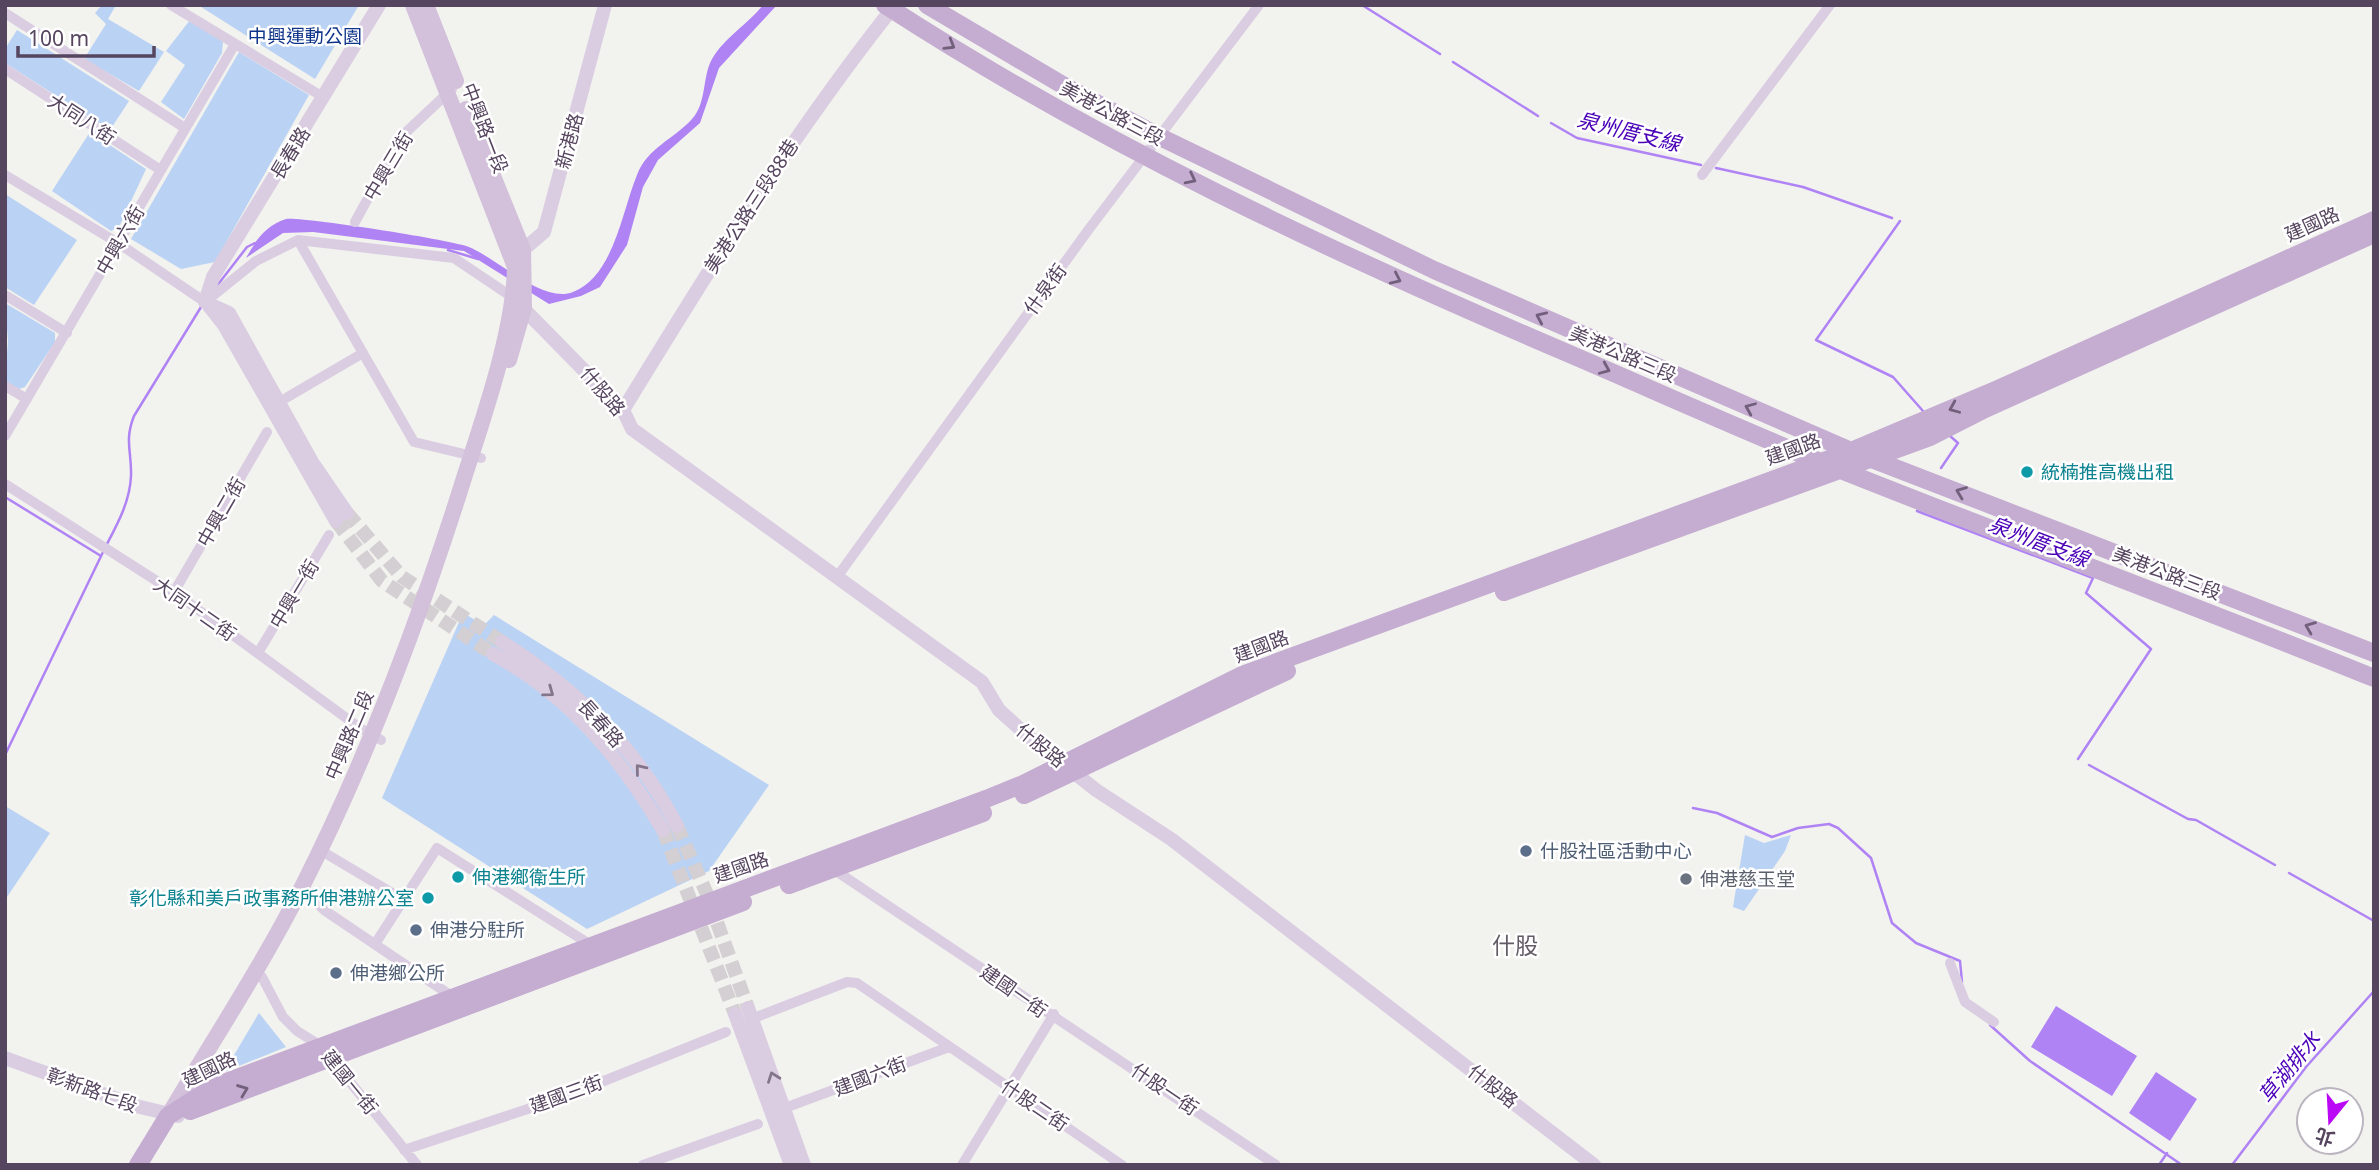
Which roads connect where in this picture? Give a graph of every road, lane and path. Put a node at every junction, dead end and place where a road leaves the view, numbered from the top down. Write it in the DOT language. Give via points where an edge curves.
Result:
graph roads {
  1 [pos="172,5"];
  2 [pos="379,5"];
  3 [pos="413,5"];
  4 [pos="426,5"];
  5 [pos="605,5"];
  6 [pos="927,5"];
  7 [pos="1259,5"];
  8 [pos="1830,5"];
  9 [pos="890,7"];
  10 [pos="5,13"];
  11 [pos="235,44"];
  12 [pos="5,69"];
  13 [pos="453,88"];
  14 [pos="323,97"];
  15 [pos="185,128"];
  16 [pos="1160,137"];
  17 [pos="1146,156"];
  18 [pos="159,169"];
  19 [pos="5,175"];
  20 [pos="1702,175"];
  21 [pos="2374,220"];
  22 [pos="355,222"];
  23 [pos="2374,234"];
  24 [pos="298,240"];
  25 [pos="118,243"];
  26 [pos="523,250"];
  27 [pos="519,286"];
  28 [pos="5,295"];
  29 [pos="204,297"];
  30 [pos="67,333"];
  31 [pos="363,353"];
  32 [pos="5,386"];
  33 [pos="286,398"];
  34 [pos="27,399"];
  35 [pos="623,410"];
  36 [pos="267,432"];
  37 [pos="5,436"];
  38 [pos="1851,451"];
  39 [pos="476,456"];
  40 [pos="1870,458"];
  41 [pos="1820,461"];
  42 [pos="1839,469"];
  43 [pos="5,484"];
  44 [pos="342,517"];
  45 [pos="329,535"];
  46 [pos="837,577"];
  47 [pos="1496,588"];
  48 [pos="174,592"];
  49 [pos="497,648"];
  50 [pos="258,653"];
  51 [pos="2374,653"];
  52 [pos="2374,678"];
  53 [pos="377,737"];
  54 [pos="1068,768"];
  55 [pos="670,828"];
  56 [pos="325,852"];
  57 [pos="833,869"];
  58 [pos="305,891"];
  59 [pos="404,900"];
  60 [pos="375,944"];
  61 [pos="591,946"];
  62 [pos="1950,963"];
  63 [pos="259,974"];
  64 [pos="453,997"];
  65 [pos="747,1013"];
  66 [pos="1054,1014"];
  67 [pos="1994,1022"];
  68 [pos="726,1032"];
  69 [pos="949,1047"];
  70 [pos="324,1052"];
  71 [pos="5,1058"];
  72 [pos="1010,1088"];
  73 [pos="790,1106"];
  74 [pos="178,1112"];
  75 [pos="758,1124"];
  76 [pos="404,1150"];
  77 [pos="1259,1160"];
  78 [pos="1590,1163"];
  79 [pos="138,1165"];
  80 [pos="150,1165"];
  81 [pos="417,1165"];
  82 [pos="643,1165"];
  83 [pos="791,1165"];
  84 [pos="804,1165"];
  85 [pos="962,1165"];
  86 [pos="1122,1165"];
  87 [pos="1276,1165"];
  1 -- 11 [label="street"];
  2 -- 14 [label="street, 長春路"];
  3 -- 13 [label="main road, 中興路一段"];
  4 -- 13 [label="main road, 中興路一段"];
  5 -- 26 [label="street, 新港路" via="544,233"];
  6 -- 16 [label="main road, 美港公路三段"];
  7 -- 16 [label="street, 什泉街"];
  8 -- 20 [label="street"];
  9 -- 17 [label="main road, 美港公路三段, one-way"];
  9 -- 35 [label="street, 美港公路三段88巷" via="740,219"];
  10 -- 15 [label="street"];
  11 -- 14 [label="street"];
  11 -- 15 [label="street, 中興六街"];
  12 -- 18 [label="street, 大同八街"];
  13 -- 22 [label="street, 中興三街" via="402,136"];
  13 -- 26 [label="main road, 中興路一段"];
  13 -- 27 [label="main road, 中興路一段"];
  14 -- 29 [label="street, 長春路"];
  15 -- 18 [label="street, 中興六街"];
  16 -- 17 [label="street, 什泉街"];
  38 -- 16 [label="main road, 美港公路三段, one-way" via="1434,270"];
  17 -- 41 [label="main road, 美港公路三段, one-way" via="1419,290"];
  17 -- 46 [label="street, 什泉街"];
  18 -- 25 [label="street, 中興六街"];
  19 -- 25 [label="street"];
  21 -- 38 [label="main road, 建國路, one-way"];
  23 -- 40 [label="main road, 建國路" via="1930,437"];
  24 -- 27 [label="street" via="454,258"];
  24 -- 29 [label="street" via="256,261"];
  24 -- 31 [label="street"];
  25 -- 29 [label="street"];
  25 -- 30 [label="street, 中興六街"];
  26 -- 27 [label="main road, 中興路二段"];
  27 -- 35 [label="street, 什股路"];
  27 -- 39 [label="main road, 中興路二段"];
  28 -- 30 [label="street"];
  29 -- 44 [label="street"];
  30 -- 34 [label="street, 中興六街"];
  31 -- 33 [label="street"];
  31 -- 39 [label="street" via="414,442"];
  32 -- 34 [label="street"];
  34 -- 37 [label="street, 中興六街"];
  35 -- 46 [label="street, 什股路" via="632,429"];
  36 -- 48 [label="street, 中興二街"];
  38 -- 40 [label="main road, 美港公路三段"];
  38 -- 41 [label="main road, 建國路"];
  39 -- 53 [label="main road, 中興路二段"];
  40 -- 42 [label="main road, 建國路"];
  51 -- 40 [label="main road, 美港公路三段, one-way"];
  41 -- 42 [label="main road, 美港公路三段"];
  41 -- 47 [label="main road, 建國路"];
  42 -- 47 [label="main road, 建國路"];
  42 -- 52 [label="main road, 美港公路三段"];
  43 -- 48 [label="street, 大同十二街"];
  45 -- 50 [label="street, 中興一街"];
  46 -- 54 [label="street, 什股路" via="982,682 999,710"];
  47 -- 54 [label="main road, 建國路" via="1242,675"];
  48 -- 50 [label="street, 大同十二街"];
  49 -- 55 [label="street, 長春路" via="569,706"];
  50 -- 53 [label="street, 大同十二街"];
  53 -- 56 [label="main road, 中興路二段"];
  54 -- 57 [label="main road, 建國路" via="990,811"];
  54 -- 61 [label="main road, 建國路"];
  54 -- 78 [label="street, 什股路" via="1171,839"];
  56 -- 58 [label="main road, 中興路二段"];
  56 -- 59 [label="street"];
  57 -- 66 [label="street, 建國一街"];
  57 -- 70 [label="main road, 建國路"];
  58 -- 60 [label="street" via="324,910"];
  58 -- 63 [label="main road, 中興路二段"];
  59 -- 60 [label="street"];
  59 -- 61 [label="street" via="437,848"];
  60 -- 64 [label="street"];
  61 -- 64 [label="main road, 建國路"];
  62 -- 67 [label="street" via="1965,1002"];
  63 -- 70 [label="street, 建國一街" via="283,1017"];
  63 -- 74 [label="main road, 中興路二段"];
  63 -- 74 [label="main road, 中興路二段"];
  64 -- 70 [label="main road, 建國路"];
  65 -- 69 [label="street" via="847,982 857,983"];
  65 -- 83 [label="street"];
  84 -- 65 [label="street, one-way"];
  66 -- 72 [label="street, 建國一街"];
  66 -- 77 [label="street, 什股一街"];
  68 -- 76 [label="street, 建國三街" via="564,1097"];
  69 -- 72 [label="street, 什股二街"];
  69 -- 73 [label="street, 建國六街"];
  70 -- 74 [label="main road, 建國路" via="212,1087"];
  70 -- 76 [label="street, 建國一街"];
  71 -- 74 [label="street, 彰新路七段"];
  72 -- 85 [label="street, 建國一街"];
  72 -- 86 [label="street, 什股二街"];
  74 -- 79 [label="main road, 中興路二段"];
  74 -- 80 [label="main road, 中興路二段"];
  75 -- 82 [label="street"];
  76 -- 81 [label="street, 建國一街"];
  77 -- 87 [label="street, 什股一街"];
}
